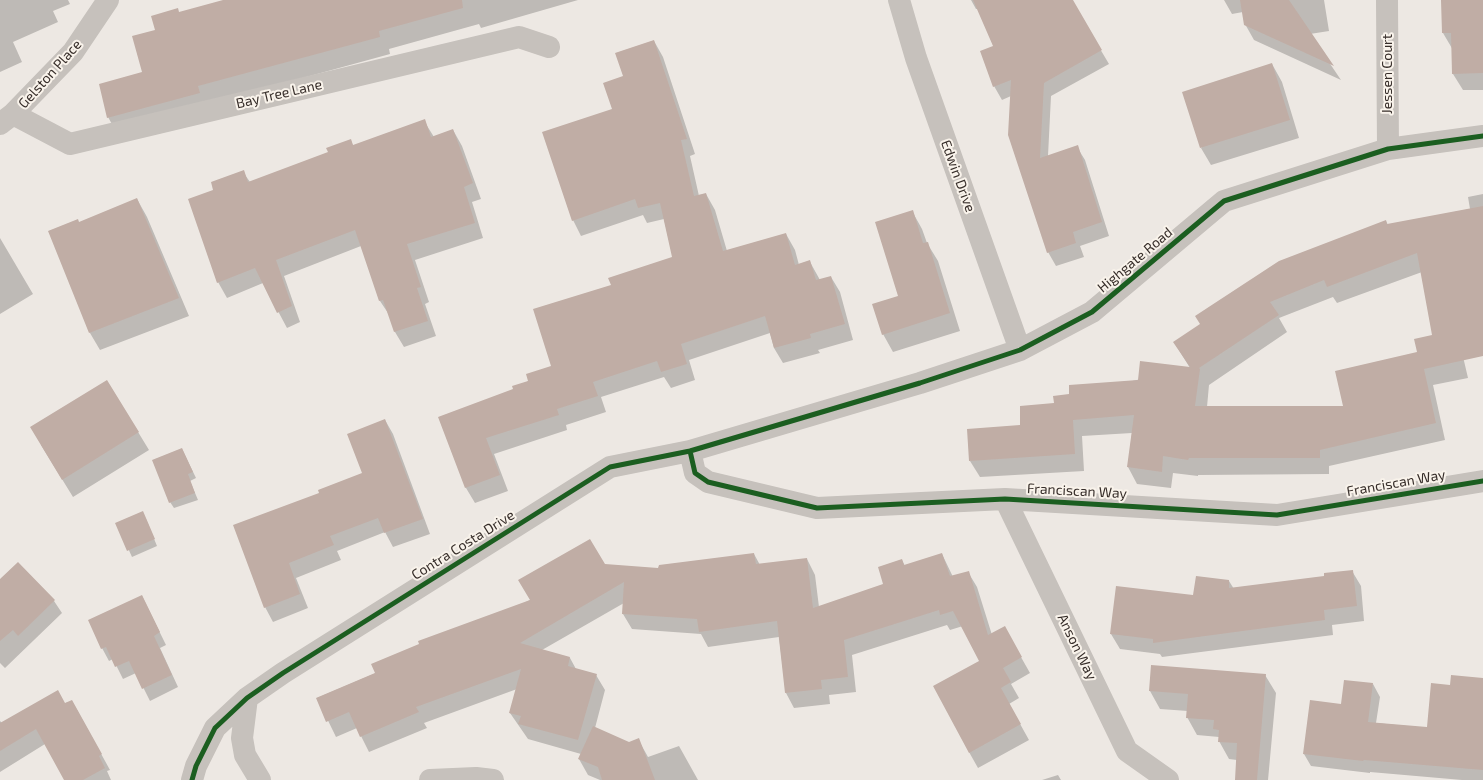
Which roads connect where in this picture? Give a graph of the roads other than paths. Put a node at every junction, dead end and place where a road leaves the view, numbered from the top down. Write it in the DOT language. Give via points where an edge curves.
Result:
graph roads {
  1 [pos="108,0"];
  2 [pos="899,0"];
  3 [pos="1387,0"];
  4 [pos="549,47"];
  5 [pos="7,119"];
  6 [pos="1483,136"];
  7 [pos="1388,149"];
  8 [pos="1020,350"];
  9 [pos="803,417"];
  10 [pos="690,451"];
  11 [pos="1483,481"];
  12 [pos="1005,499"];
  13 [pos="247,698"];
  14 [pos="192,780"];
  15 [pos="260,780"];
  16 [pos="430,780"];
  17 [pos="493,780"];
  18 [pos="1168,780"];
  1 -- 5 [label="street, Gelston Place" via="73,52"];
  2 -- 8 [label="street, Edwin Drive" via="916,58"];
  3 -- 7 [label="street, Jessen Court"];
  4 -- 5 [label="street, Bay Tree Lane" via="519,37 70,144"];
  6 -- 7 [label="street, Highgate Road"];
  7 -- 8 [label="street, Highgate Road" via="1224,201 1092,312"];
  8 -- 9 [label="street, Highgate Road" via="920,383"];
  9 -- 10 [label="street, Contra Costa Drive"];
  10 -- 12 [label="street, Franciscan Way" via="695,473 708,482 817,508"];
  10 -- 13 [label="street, Contra Costa Drive" via="610,467"];
  11 -- 12 [label="street, Franciscan Way" via="1277,515"];
  12 -- 18 [label="street, Anson Way" via="1127,751"];
  13 -- 14 [label="street, Contra Costa Drive" via="215,728 196,766"];
  13 -- 15 [label="street" via="242,738 245,755"];
  16 -- 17 [label="street"];
}
